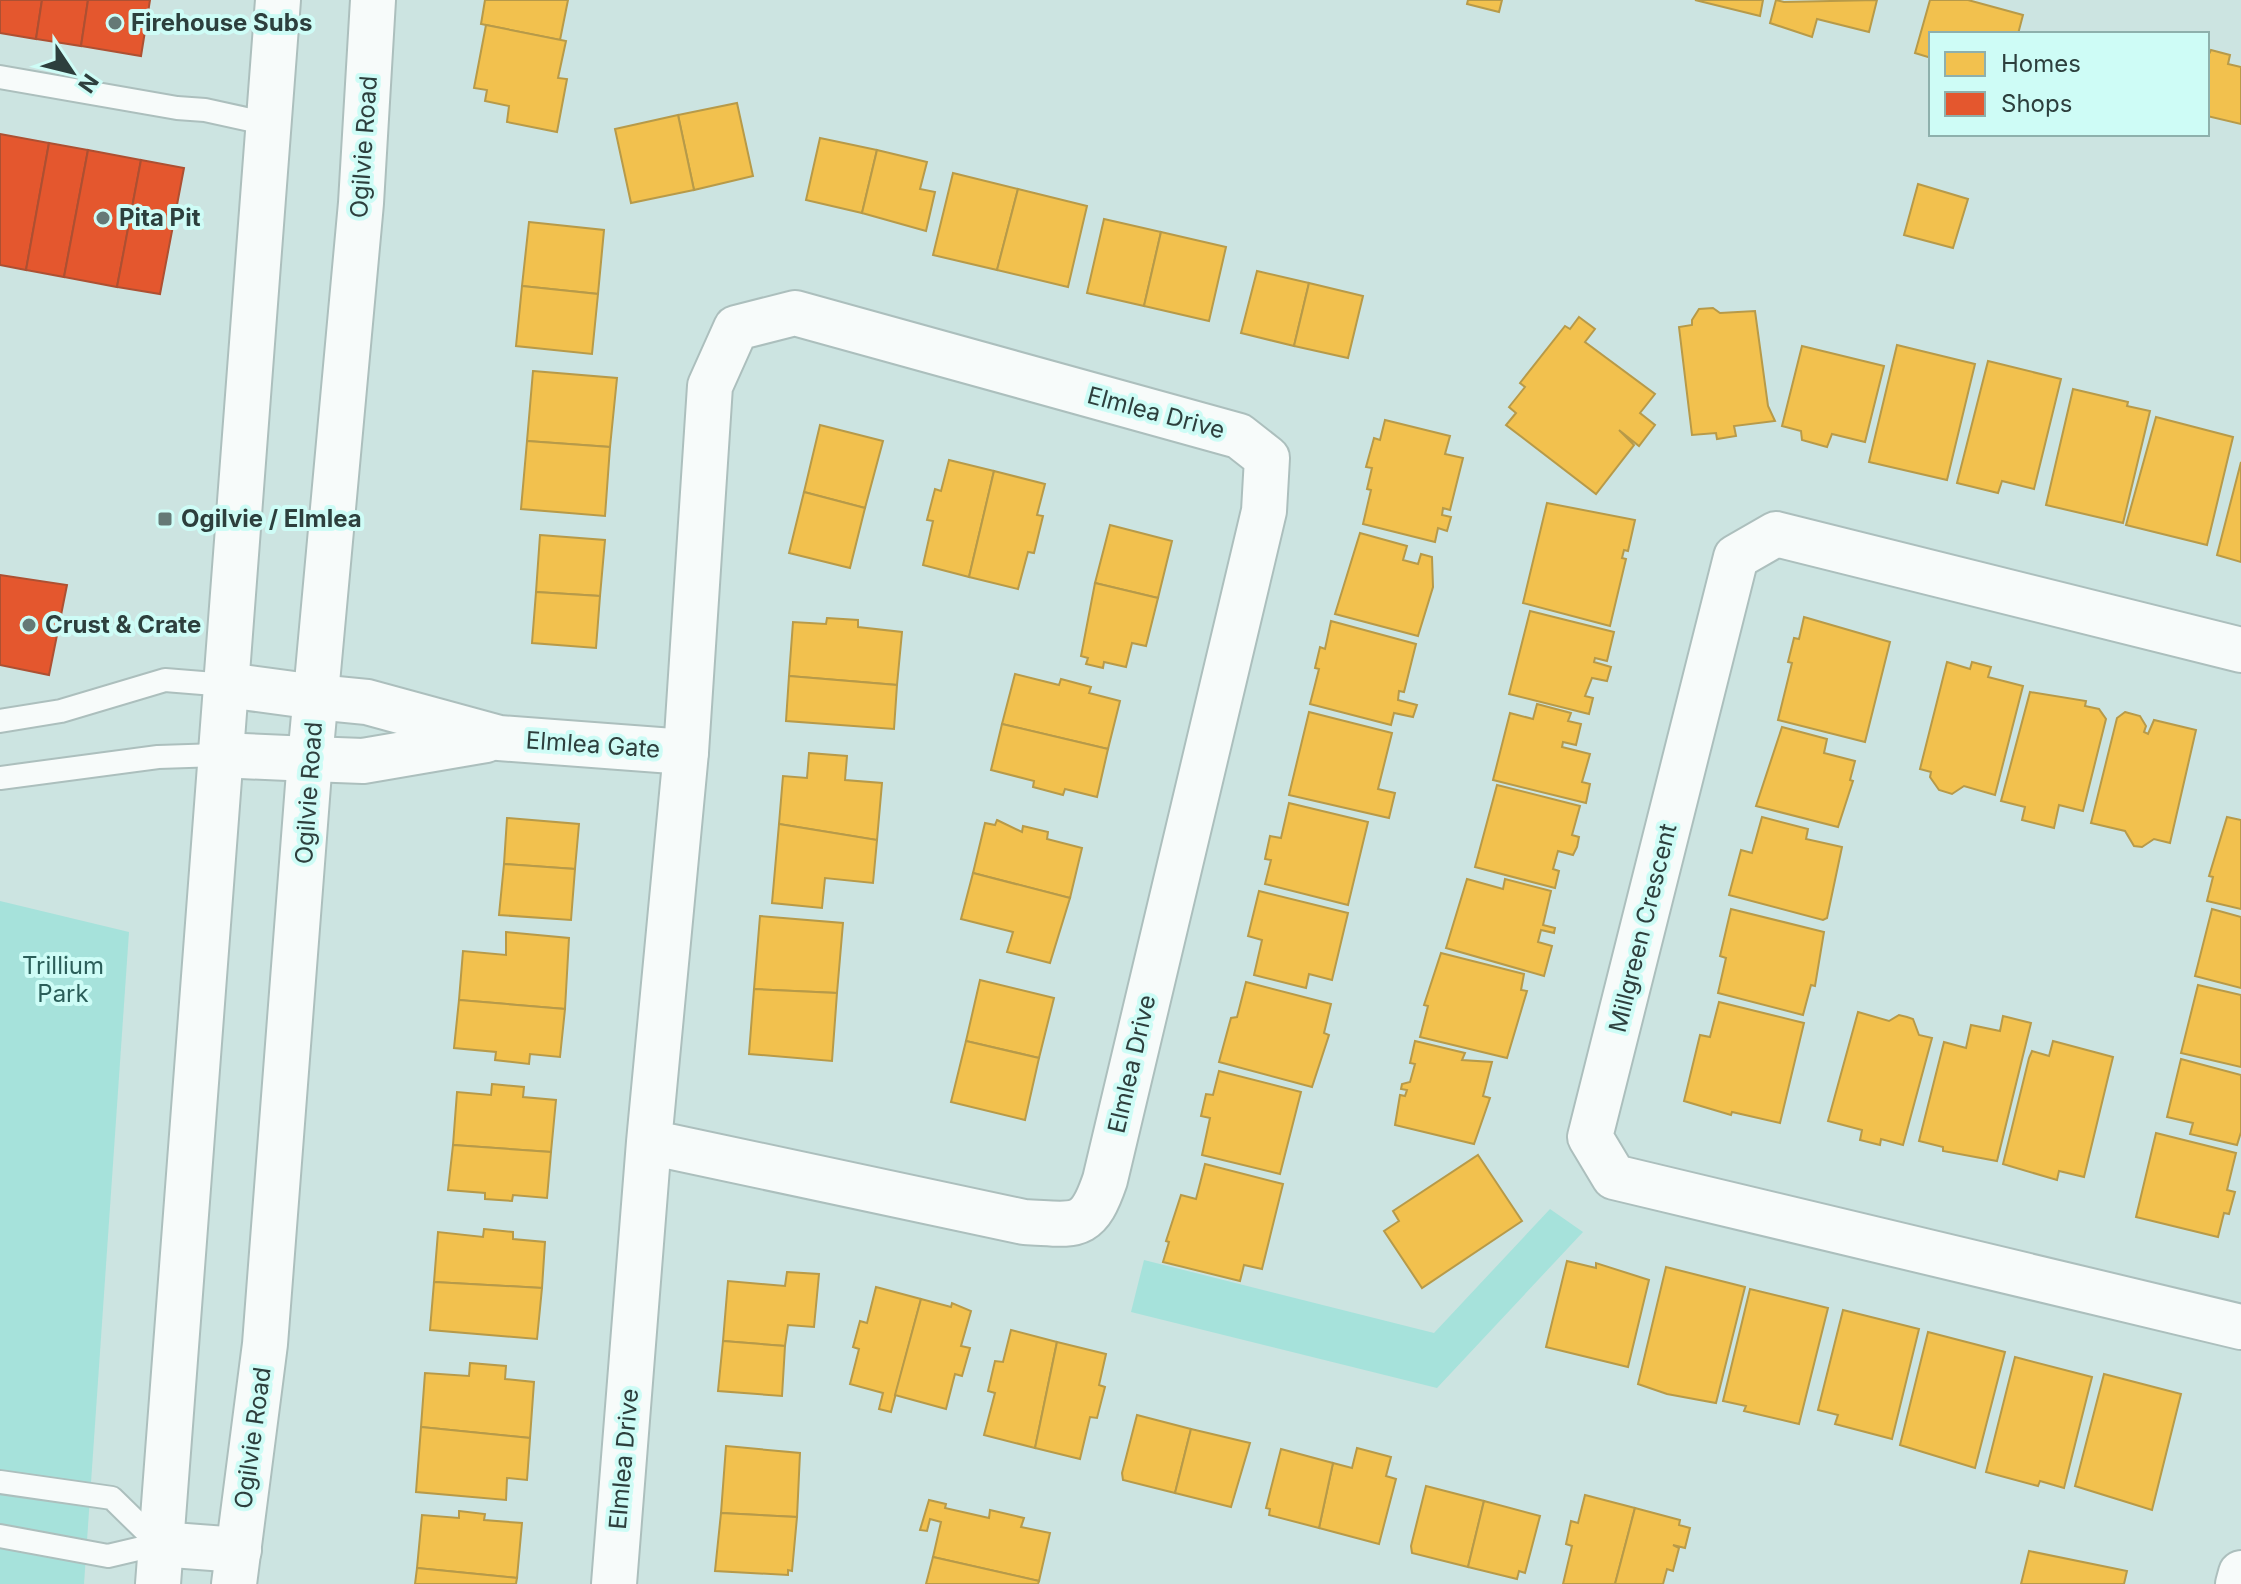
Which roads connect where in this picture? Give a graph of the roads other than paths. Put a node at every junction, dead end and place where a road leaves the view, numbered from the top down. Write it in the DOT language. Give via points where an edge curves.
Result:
graph roads {
  1 [pos="278,0"];
  2 [pos="373,0"];
  3 [pos="0,77"];
  4 [pos="269,124"];
  5 [pos="2241,650"];
  6 [pos="227,685"];
  7 [pos="316,697"];
  8 [pos="0,721"];
  9 [pos="499,738"];
  10 [pos="686,752"];
  11 [pos="219,755"];
  12 [pos="310,759"];
  13 [pos="0,778"];
  14 [pos="649,1142"];
  15 [pos="2241,1327"];
  16 [pos="0,1482"];
  17 [pos="0,1536"];
  18 [pos="158,1564"];
  19 [pos="236,1567"];
  20 [pos="2241,1573"];
  21 [pos="614,1584"];
  22 [pos="2238,1584"];
  1 -- 4 [label="street"];
  2 -- 7 [label="street, Ogilvie Road" via="361,203"];
  3 -- 4 [label="lane"];
  4 -- 6 [label="street"];
  5 -- 15 [label="street, Millgreen Crescent" via="1776,534 1736,557 1590,1137 1614,1177"];
  6 -- 7 [label="street, Elmlea Gate"];
  6 -- 8 [label="lane" via="165,680 61,711"];
  6 -- 11 [label="street"];
  7 -- 9 [label="street, Elmlea Gate" via="367,702"];
  7 -- 12 [label="street, Ogilvie Road"];
  9 -- 10 [label="street, Elmlea Gate"];
  9 -- 12 [label="street, Elmlea Gate" via="363,761"];
  10 -- 14 [label="street, Elmlea Drive"];
  10 -- 14 [label="street, Elmlea Drive" via="710,386 736,328 795,313 1239,436 1267,458 1264,511 1095,1210 1076,1224 1024,1222"];
  11 -- 12 [label="street, Elmlea Gate"];
  11 -- 13 [label="lane" via="158,757"];
  11 -- 18 [label="street"];
  12 -- 19 [label="street, Ogilvie Road" via="265,1344"];
  14 -- 21 [label="street, Elmlea Drive"];
  16 -- 18 [label="lane" via="112,1498"];
  17 -- 18 [label="lane"];
  18 -- 19 [label="street"];
  20 -- 22 [label="street"];
}
